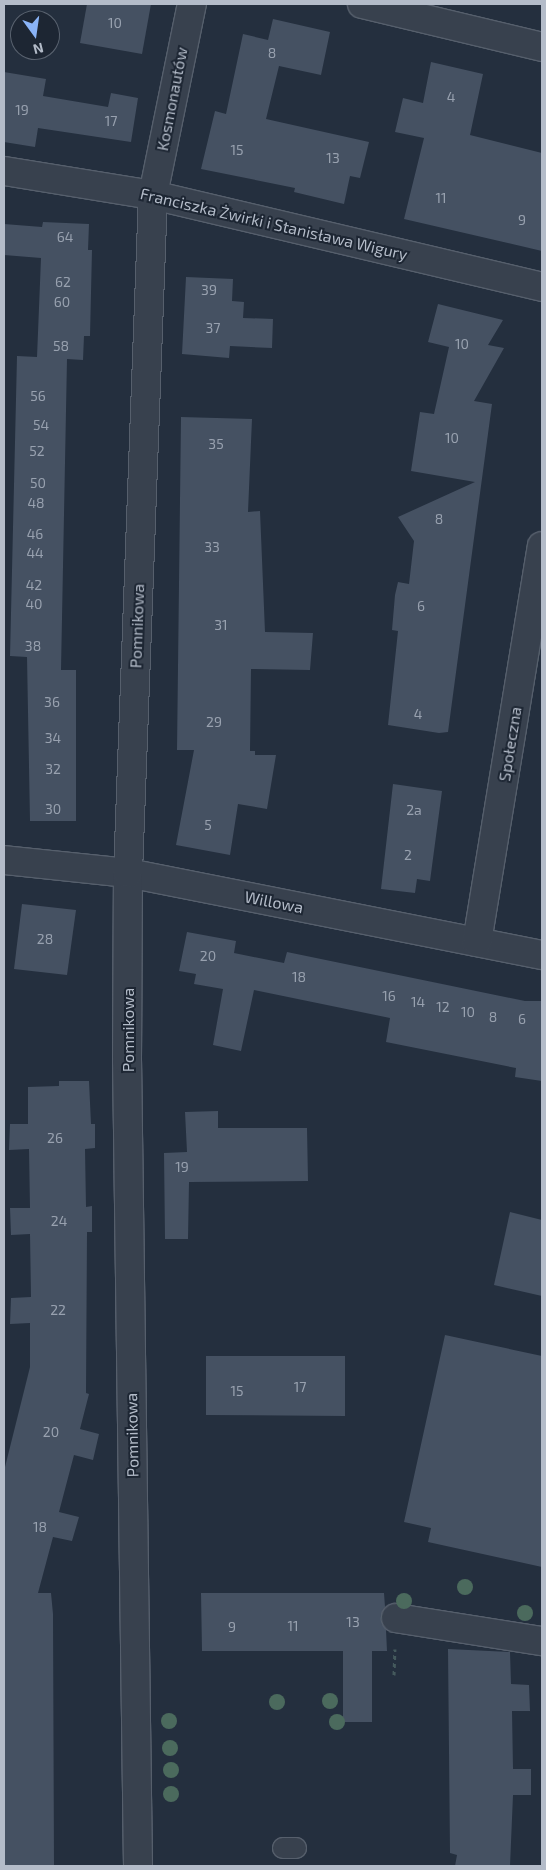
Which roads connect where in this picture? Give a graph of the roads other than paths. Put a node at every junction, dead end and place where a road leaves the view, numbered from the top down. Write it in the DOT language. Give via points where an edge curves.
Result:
graph roads {
  1 [pos="192,4"];
  2 [pos="362,4"];
  3 [pos="542,46"];
  4 [pos="4,171"];
  5 [pos="153,195"];
  6 [pos="542,287"];
  7 [pos="542,546"];
  8 [pos="4,860"];
  9 [pos="128,873"];
  10 [pos="477,942"];
  11 [pos="542,955"];
  12 [pos="396,1618"];
  13 [pos="542,1641"];
  14 [pos="138,1866"];
  1 -- 5 [label="street, Kosmonautów"];
  2 -- 3 [label="street"];
  4 -- 5 [label="street, Franciszka Żwirki i Stanisława Wigury"];
  5 -- 6 [label="street, Franciszka Żwirki i Stanisława Wigury"];
  5 -- 9 [label="street, Pomnikowa"];
  7 -- 10 [label="street, Społeczna"];
  8 -- 9 [label="street, Willowa"];
  9 -- 10 [label="street, Willowa"];
  9 -- 14 [label="street, Pomnikowa" via="127,1060"];
  10 -- 11 [label="street, Willowa"];
  12 -- 13 [label="street"];
}
